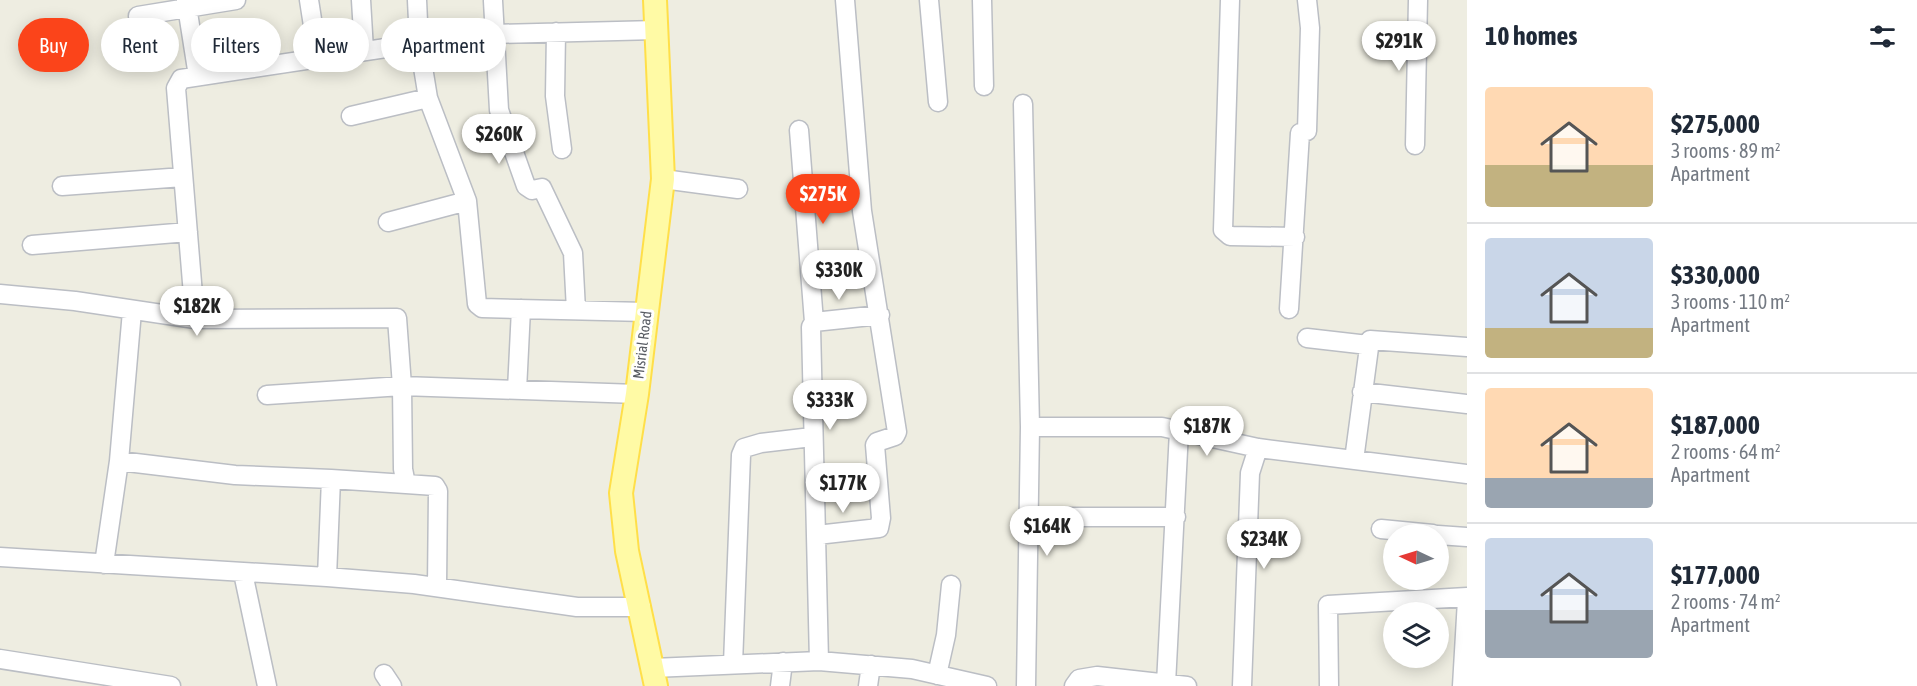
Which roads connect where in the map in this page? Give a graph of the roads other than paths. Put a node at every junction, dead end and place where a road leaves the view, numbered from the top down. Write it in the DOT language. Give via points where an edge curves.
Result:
graph roads {
  1 [pos="236,0"];
  2 [pos="309,0"];
  3 [pos="361,0"];
  4 [pos="417,0"];
  5 [pos="655,0"];
  6 [pos="845,0"];
  7 [pos="928,0"];
  8 [pos="982,0"];
  9 [pos="1230,0"];
  10 [pos="1307,0"];
  11 [pos="1418,0"];
  12 [pos="493,1"];
  13 [pos="187,4"];
  14 [pos="138,16"];
  15 [pos="312,18"];
  16 [pos="362,18"];
  17 [pos="418,18"];
  18 [pos="494,18"];
  19 [pos="657,30"];
  20 [pos="556,32"];
  21 [pos="506,34"];
  22 [pos="293,62"];
  23 [pos="424,72"];
  24 [pos="496,72"];
  25 [pos="198,76"];
  26 [pos="984,86"];
  27 [pos="428,98"];
  28 [pos="938,102"];
  29 [pos="1023,104"];
  30 [pos="351,117"];
  31 [pos="799,130"];
  32 [pos="1415,145"];
  33 [pos="562,149"];
  34 [pos="183,177"];
  35 [pos="663,178"];
  36 [pos="62,186"];
  37 [pos="738,189"];
  38 [pos="467,201"];
  39 [pos="388,222"];
  40 [pos="188,232"];
  41 [pos="1295,237"];
  42 [pos="32,245"];
  43 [pos="0,294"];
  44 [pos="520,309"];
  45 [pos="1289,309"];
  46 [pos="576,310"];
  47 [pos="132,311"];
  48 [pos="646,312"];
  49 [pos="880,315"];
  50 [pos="195,319"];
  51 [pos="814,322"];
  52 [pos="1307,338"];
  53 [pos="1368,345"];
  54 [pos="1467,347"];
  55 [pos="402,386"];
  56 [pos="517,390"];
  57 [pos="1362,392"];
  58 [pos="637,394"];
  59 [pos="267,395"];
  60 [pos="1467,404"];
  61 [pos="1030,427"];
  62 [pos="1179,431"];
  63 [pos="812,436"];
  64 [pos="1258,448"];
  65 [pos="1354,460"];
  66 [pos="119,461"];
  67 [pos="1467,474"];
  68 [pos="331,479"];
  69 [pos="406,484"];
  70 [pos="1029,517"];
  71 [pos="1176,517"];
  72 [pos="817,535"];
  73 [pos="1449,536"];
  74 [pos="1467,537"];
  75 [pos="0,557"];
  76 [pos="104,564"];
  77 [pos="243,573"];
  78 [pos="327,577"];
  79 [pos="951,585"];
  80 [pos="437,587"];
  81 [pos="1467,599"];
  82 [pos="640,607"];
  83 [pos="0,658"];
  84 [pos="819,661"];
  85 [pos="783,662"];
  86 [pos="733,664"];
  87 [pos="871,665"];
  88 [pos="655,677"];
  89 [pos="68,678"];
  90 [pos="928,678"];
  91 [pos="1166,684"];
  92 [pos="171,686"];
  93 [pos="267,686"];
  94 [pos="780,686"];
  95 [pos="868,686"];
  96 [pos="987,686"];
  97 [pos="1026,686"];
  98 [pos="1074,686"];
  99 [pos="1187,686"];
  100 [pos="1242,686"];
  101 [pos="1329,686"];
  102 [pos="1462,686"];
  1 -- 13 [label="street"];
  2 -- 15 [label="street"];
  3 -- 16 [label="street"];
  4 -- 17 [label="street"];
  5 -- 19 [label="main road, Misrial Road"];
  6 -- 49 [label="street" via="862,211"];
  7 -- 28 [label="street"];
  8 -- 26 [label="street"];
  9 -- 41 [label="street" via="1222,230 1230,236"];
  10 -- 41 [label="street" via="1310,28"];
  11 -- 32 [label="street"];
  12 -- 18 [label="street"];
  13 -- 14 [label="street"];
  13 -- 25 [label="street"];
  19 -- 20 [label="street"];
  19 -- 35 [label="main road, Misrial Road"];
  20 -- 21 [label="street"];
  20 -- 33 [label="street" via="555,96"];
  22 -- 25 [label="street"];
  23 -- 27 [label="street"];
  24 -- 46 [label="street" via="499,110 526,186 532,190 542,188 573,253"];
  25 -- 34 [label="street" via="181,79 176,88"];
  27 -- 30 [label="street"];
  27 -- 38 [label="street"];
  29 -- 61 [label="street"];
  31 -- 51 [label="street"];
  34 -- 36 [label="street"];
  34 -- 40 [label="street"];
  35 -- 37 [label="street"];
  35 -- 48 [label="main road, Misrial Road"];
  38 -- 39 [label="street"];
  38 -- 44 [label="street" via="477,304 482,308"];
  40 -- 42 [label="street"];
  40 -- 50 [label="street"];
  41 -- 45 [label="street"];
  43 -- 47 [label="street"];
  44 -- 46 [label="street"];
  44 -- 56 [label="street"];
  46 -- 48 [label="street"];
  47 -- 50 [label="street"];
  47 -- 66 [label="street"];
  48 -- 58 [label="main road, Misrial Road"];
  49 -- 51 [label="street"];
  49 -- 72 [label="street" via="897,432 875,445 880,525 878,529"];
  50 -- 55 [label="street" via="397,318"];
  51 -- 63 [label="street"];
  52 -- 53 [label="street"];
  53 -- 54 [label="street" via="1376,339"];
  53 -- 57 [label="street"];
  55 -- 56 [label="street"];
  55 -- 59 [label="street"];
  55 -- 69 [label="street"];
  56 -- 58 [label="street"];
  57 -- 60 [label="street"];
  57 -- 65 [label="street"];
  58 -- 82 [label="main road, Misrial Road" via="621,493 627,551"];
  61 -- 62 [label="street" via="1162,427"];
  61 -- 70 [label="street"];
  62 -- 64 [label="street"];
  62 -- 71 [label="street"];
  63 -- 72 [label="street"];
  63 -- 86 [label="street" via="761,443 744,448 741,455"];
  64 -- 65 [label="street"];
  64 -- 100 [label="street" via="1250,473"];
  65 -- 67 [label="street"];
  66 -- 68 [label="street" via="235,475"];
  66 -- 76 [label="street"];
  68 -- 69 [label="street"];
  68 -- 78 [label="street"];
  69 -- 80 [label="street" via="435,486 439,496"];
  70 -- 71 [label="street"];
  70 -- 97 [label="street"];
  71 -- 91 [label="street"];
  72 -- 84 [label="street"];
  73 -- 74 [label="street"];
  75 -- 76 [label="street"];
  76 -- 77 [label="street"];
  77 -- 78 [label="street"];
  77 -- 93 [label="street"];
  78 -- 80 [label="street"];
  79 -- 90 [label="street" via="946,635"];
  80 -- 82 [label="street" via="578,607"];
  81 -- 101 [label="street" via="1328,605"];
  81 -- 102 [label="street"];
  82 -- 88 [label="main road, Misrial Road"];
  83 -- 89 [label="street"];
  84 -- 85 [label="street"];
  84 -- 87 [label="street"];
  85 -- 86 [label="street"];
  85 -- 94 [label="street"];
  86 -- 88 [label="street"];
  87 -- 90 [label="street"];
  87 -- 95 [label="street"];
  89 -- 92 [label="street"];
  90 -- 96 [label="street"];
  91 -- 98 [label="street" via="1097,676 1079,679"];
  91 -- 99 [label="street"];
}
